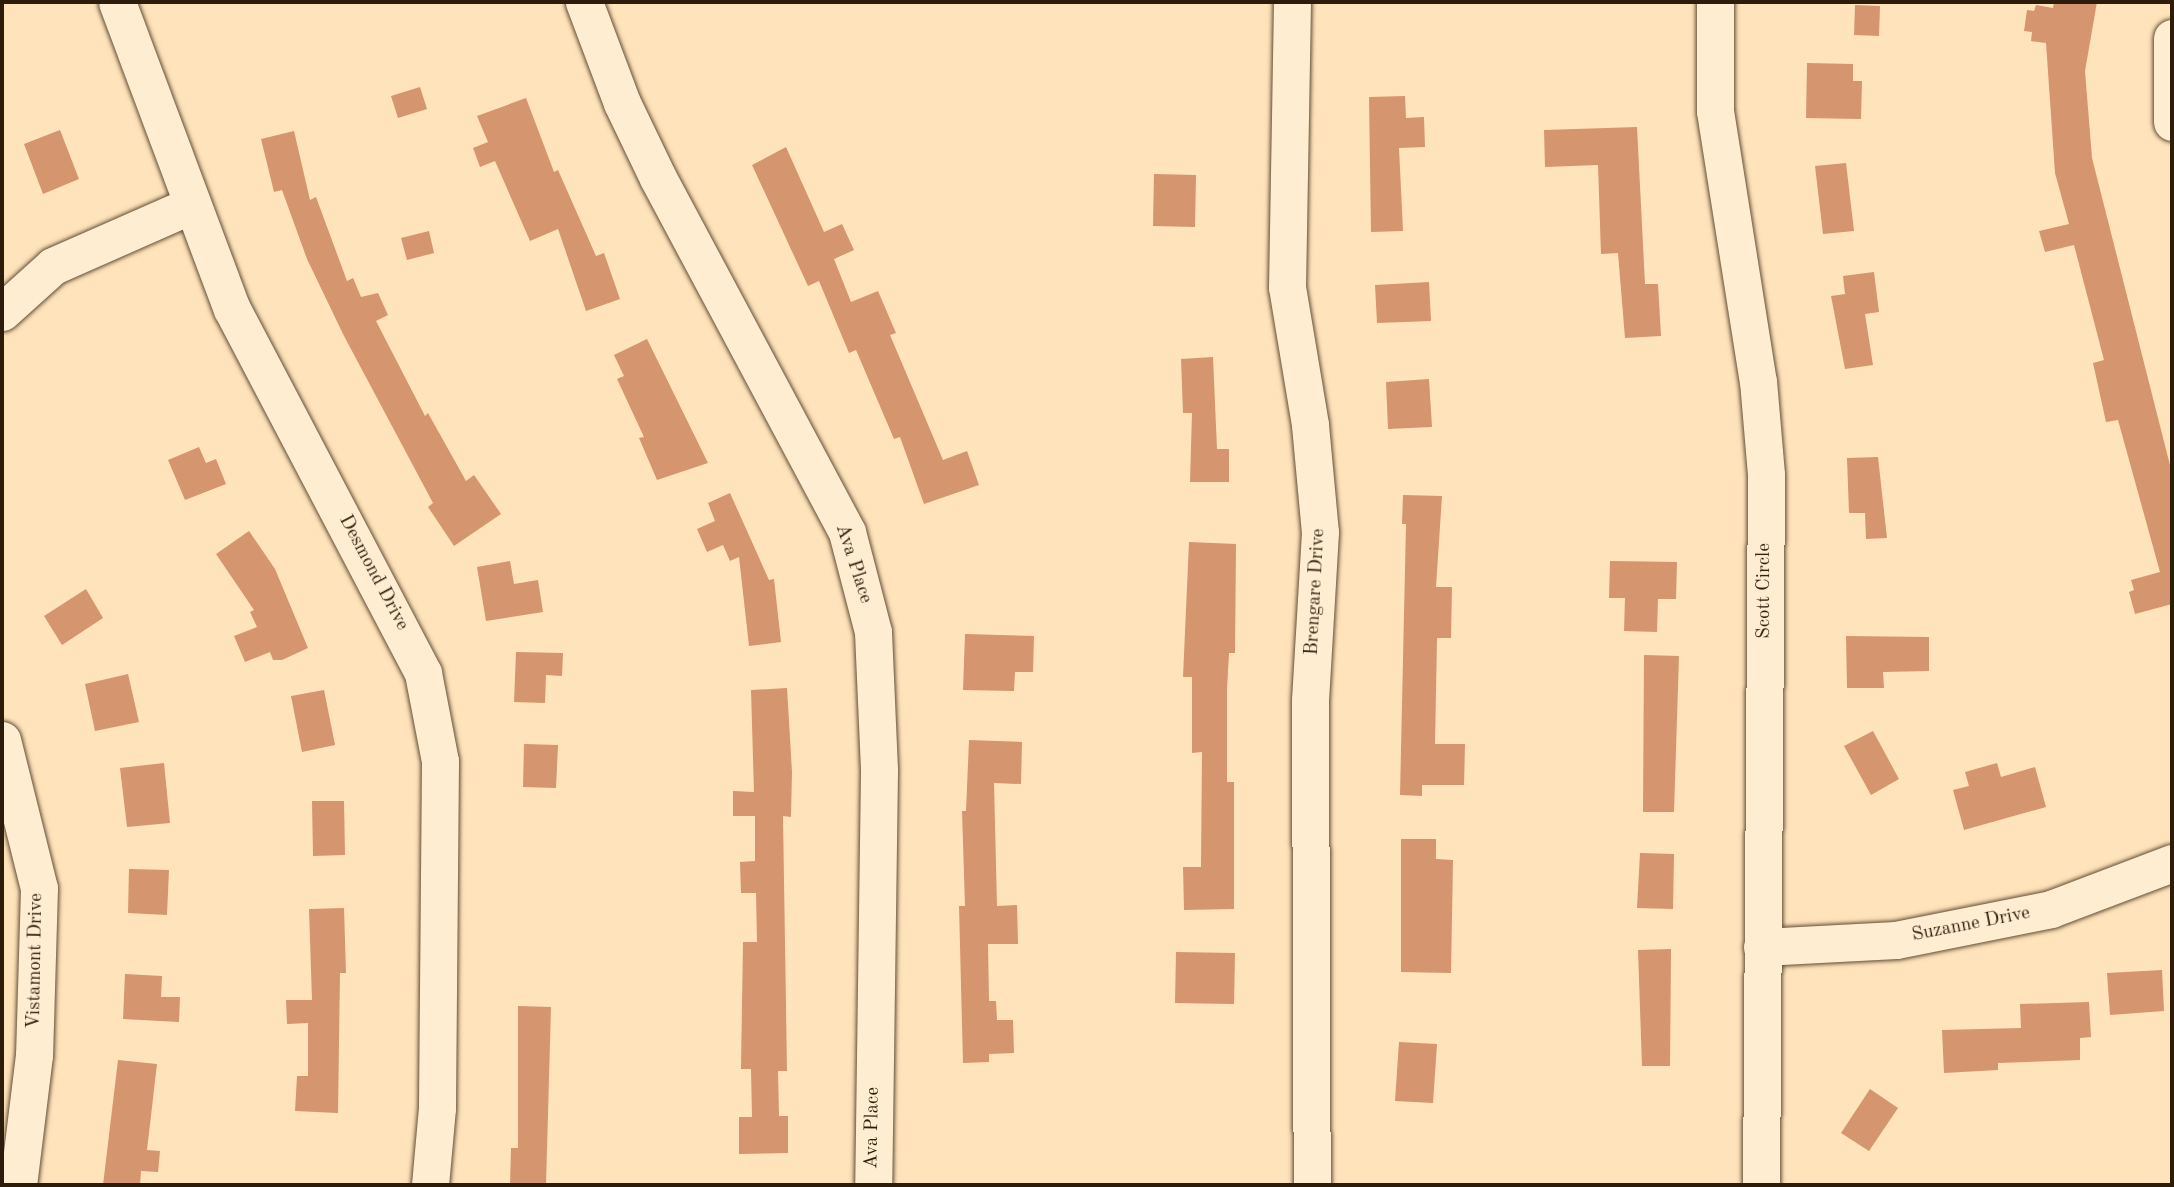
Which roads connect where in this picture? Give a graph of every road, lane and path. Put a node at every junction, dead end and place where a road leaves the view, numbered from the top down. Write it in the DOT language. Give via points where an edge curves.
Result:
graph roads {
  1 [pos="117,2"];
  2 [pos="584,2"];
  3 [pos="1292,2"];
  4 [pos="1715,2"];
  5 [pos="2172,38"];
  6 [pos="2172,122"];
  7 [pos="191,205"];
  8 [pos="2,313"];
  9 [pos="2,740"];
  10 [pos="2172,863"];
  11 [pos="1762,947"];
  12 [pos="18,1185"];
  13 [pos="430,1185"];
  14 [pos="873,1185"];
  15 [pos="1312,1185"];
  16 [pos="1760,1185"];
  1 -- 7 [label="street, Desmond Drive"];
  2 -- 14 [label="street, Ava Place" via="622,103 846,532 873,632 879,771"];
  3 -- 15 [label="street, Brengare Drive" via="1287,287 1310,425 1320,532 1310,700"];
  4 -- 11 [label="street, Scott Circle" via="1715,111 1758,382 1766,475"];
  5 -- 6 [label="street"];
  7 -- 8 [label="street" via="54,266"];
  7 -- 13 [label="street, Desmond Drive" via="232,309 407,635 434,713 440,761 437,1108"];
  9 -- 12 [label="street, Vistamont Drive" via="39,888 34,1055"];
  10 -- 11 [label="street, Suzanne Drive" via="2051,909 1896,940"];
  11 -- 16 [label="street, Scott Circle"];
}
